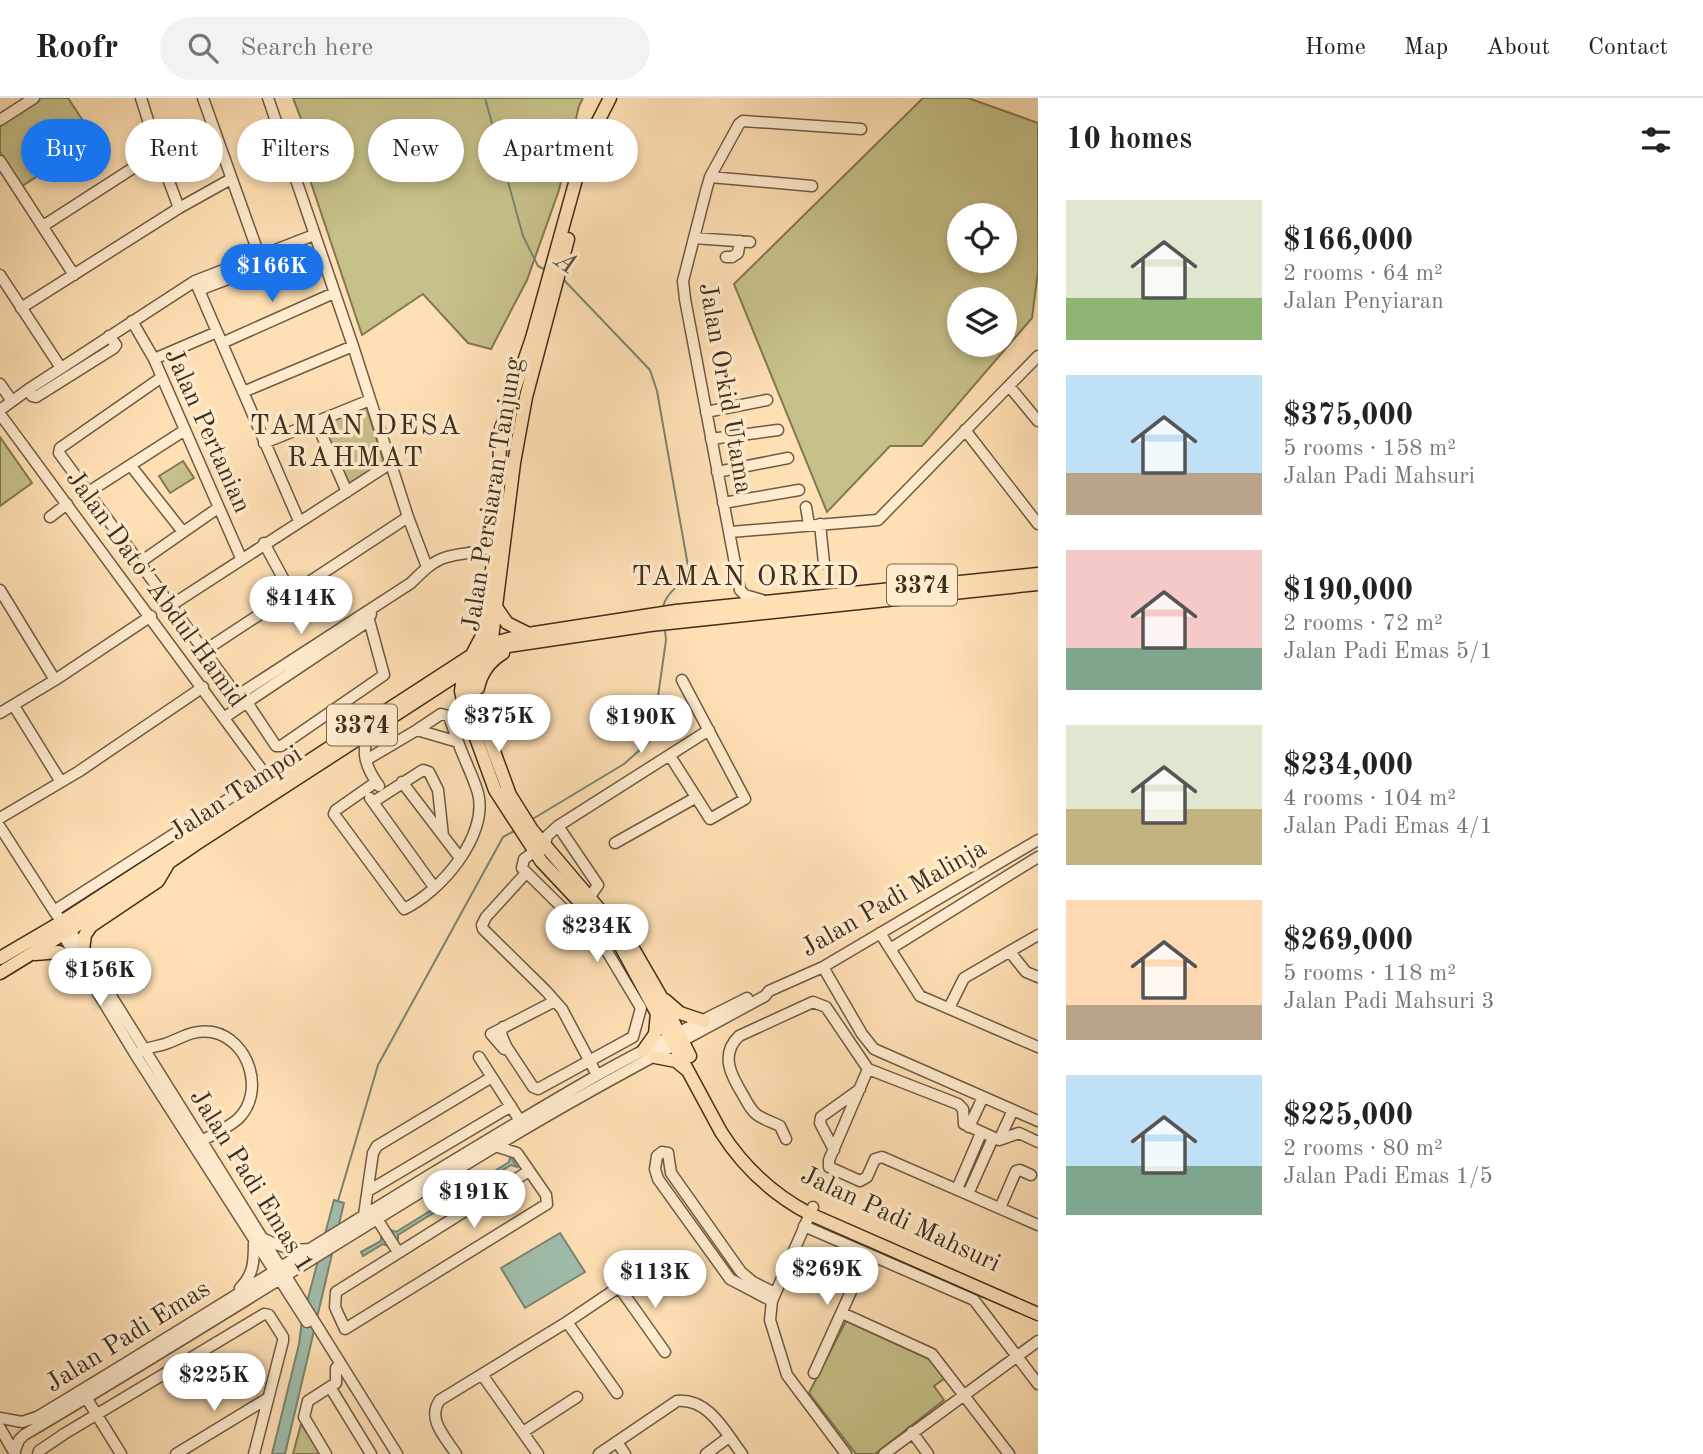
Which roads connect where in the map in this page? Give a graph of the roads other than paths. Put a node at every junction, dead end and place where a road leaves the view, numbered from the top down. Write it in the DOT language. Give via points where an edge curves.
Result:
graph roads {
  1 [pos="34,98"];
  2 [pos="141,98"];
  3 [pos="203,98"];
  4 [pos="268,98"];
  5 [pos="610,98"];
  6 [pos="620,98"];
  7 [pos="148,119"];
  8 [pos="0,120"];
  9 [pos="861,129"];
  10 [pos="0,161"];
  11 [pos="125,173"];
  12 [pos="710,177"];
  13 [pos="231,179"];
  14 [pos="169,182"];
  15 [pos="811,187"];
  16 [pos="179,208"];
  17 [pos="43,226"];
  18 [pos="314,235"];
  19 [pos="694,238"];
  20 [pos="298,241"];
  21 [pos="258,255"];
  22 [pos="726,257"];
  23 [pos="0,275"];
  24 [pos="74,275"];
  25 [pos="197,285"];
  26 [pos="334,293"];
  27 [pos="21,308"];
  28 [pos="132,321"];
  29 [pos="217,332"];
  30 [pos="109,336"];
  31 [pos="222,344"];
  32 [pos="353,346"];
  33 [pos="1038,356"];
  34 [pos="154,359"];
  35 [pos="61,368"];
  36 [pos="162,377"];
  37 [pos="0,384"];
  38 [pos="1009,386"];
  39 [pos="29,388"];
  40 [pos="243,392"];
  41 [pos="370,400"];
  42 [pos="766,400"];
  43 [pos="12,401"];
  44 [pos="0,412"];
  45 [pos="706,412"];
  46 [pos="1038,421"];
  47 [pos="316,422"];
  48 [pos="502,429"];
  49 [pos="185,430"];
  50 [pos="778,430"];
  51 [pos="965,430"];
  52 [pos="519,432"];
  53 [pos="710,439"];
  54 [pos="264,443"];
  55 [pos="788,458"];
  56 [pos="391,463"];
  57 [pos="131,466"];
  58 [pos="717,472"];
  59 [pos="799,491"];
  60 [pos="347,492"];
  61 [pos="87,494"];
  62 [pos="723,503"];
  63 [pos="67,504"];
  64 [pos="806,507"];
  65 [pos="218,508"];
  66 [pos="50,517"];
  67 [pos="408,517"];
  68 [pos="299,521"];
  69 [pos="814,524"];
  70 [pos="1038,524"];
  71 [pos="183,532"];
  72 [pos="730,532"];
  73 [pos="264,543"];
  74 [pos="495,544"];
  75 [pos="479,553"];
  76 [pos="241,558"];
  77 [pos="824,563"];
  78 [pos="139,564"];
  79 [pos="492,565"];
  80 [pos="427,567"];
  81 [pos="1038,574"];
  82 [pos="1038,584"];
  83 [pos="0,590"];
  84 [pos="740,590"];
  85 [pos="291,593"];
  86 [pos="771,603"];
  87 [pos="170,606"];
  88 [pos="373,608"];
  89 [pos="714,608"];
  90 [pos="491,611"];
  91 [pos="676,616"];
  92 [pos="150,617"];
  93 [pos="369,620"];
  94 [pos="648,620"];
  95 [pos="528,634"];
  96 [pos="553,638"];
  97 [pos="491,644"];
  98 [pos="204,651"];
  99 [pos="478,656"];
  100 [pos="458,669"];
  101 [pos="55,680"];
  102 [pos="682,680"];
  103 [pos="203,687"];
  104 [pos="433,692"];
  105 [pos="246,701"];
  106 [pos="470,705"];
  107 [pos="14,706"];
  108 [pos="0,713"];
  109 [pos="225,717"];
  110 [pos="417,730"];
  111 [pos="709,730"];
  112 [pos="371,731"];
  113 [pos="458,742"];
  114 [pos="670,756"];
  115 [pos="366,760"];
  116 [pos="61,782"];
  117 [pos="376,782"];
  118 [pos="402,782"];
  119 [pos="272,783"];
  120 [pos="494,786"];
  121 [pos="365,790"];
  122 [pos="477,791"];
  123 [pos="384,794"];
  124 [pos="695,798"];
  125 [pos="373,802"];
  126 [pos="5,812"];
  127 [pos="515,813"];
  128 [pos="0,818"];
  129 [pos="558,826"];
  130 [pos="0,827"];
  131 [pos="443,836"];
  132 [pos="615,843"];
  133 [pos="1037,843"];
  134 [pos="540,853"];
  135 [pos="1038,857"];
  136 [pos="460,858"];
  137 [pos="168,864"];
  138 [pos="526,873"];
  139 [pos="569,874"];
  140 [pos="597,883"];
  141 [pos="434,887"];
  142 [pos="589,898"];
  143 [pos="60,923"];
  144 [pos="880,933"];
  145 [pos="1038,936"];
  146 [pos="890,949"];
  147 [pos="1010,951"];
  148 [pos="28,956"];
  149 [pos="80,956"];
  150 [pos="0,958"];
  151 [pos="823,967"];
  152 [pos="0,973"];
  153 [pos="1038,977"];
  154 [pos="769,991"];
  155 [pos="660,995"];
  156 [pos="555,1001"];
  157 [pos="949,1008"];
  158 [pos="657,1013"];
  159 [pos="704,1021"];
  160 [pos="503,1027"];
  161 [pos="677,1039"];
  162 [pos="1038,1047"];
  163 [pos="139,1051"];
  164 [pos="649,1054"];
  165 [pos="479,1057"];
  166 [pos="515,1061"];
  167 [pos="590,1062"];
  168 [pos="869,1069"];
  169 [pos="690,1072"];
  170 [pos="597,1075"];
  171 [pos="492,1077"];
  172 [pos="860,1089"];
  173 [pos="982,1097"];
  174 [pos="511,1106"];
  175 [pos="1013,1110"];
  176 [pos="1038,1121"];
  177 [pos="969,1127"];
  178 [pos="522,1128"];
  179 [pos="981,1133"];
  180 [pos="786,1139"];
  181 [pos="996,1139"];
  182 [pos="1038,1142"];
  183 [pos="197,1143"];
  184 [pos="495,1146"];
  185 [pos="834,1150"];
  186 [pos="517,1153"];
  187 [pos="529,1171"];
  188 [pos="1031,1175"];
  189 [pos="957,1189"];
  190 [pos="368,1191"];
  191 [pos="968,1194"];
  192 [pos="1000,1208"];
  193 [pos="364,1215"];
  194 [pos="809,1216"];
  195 [pos="377,1219"];
  196 [pos="1038,1225"];
  197 [pos="258,1239"];
  198 [pos="315,1247"];
  199 [pos="398,1252"];
  200 [pos="867,1254"];
  201 [pos="741,1272"];
  202 [pos="280,1275"];
  203 [pos="730,1279"];
  204 [pos="257,1294"];
  205 [pos="234,1296"];
  206 [pos="774,1297"];
  207 [pos="298,1304"];
  208 [pos="1038,1306"];
  209 [pos="842,1313"];
  210 [pos="1038,1314"];
  211 [pos="567,1322"];
  212 [pos="319,1334"];
  213 [pos="1038,1340"];
  214 [pos="664,1352"];
  215 [pos="1017,1356"];
  216 [pos="336,1368"];
  217 [pos="814,1373"];
  218 [pos="483,1376"];
  219 [pos="1038,1384"];
  220 [pos="333,1385"];
  221 [pos="350,1391"];
  222 [pos="617,1393"];
  223 [pos="964,1394"];
  224 [pos="577,1397"];
  225 [pos="268,1398"];
  226 [pos="87,1399"];
  227 [pos="97,1415"];
  228 [pos="0,1418"];
  229 [pos="0,1428"];
  230 [pos="523,1432"];
  231 [pos="912,1433"];
  232 [pos="729,1437"];
  233 [pos="617,1442"];
  234 [pos="38,1452"];
  235 [pos="14,1454"];
  236 [pos="121,1454"];
  237 [pos="176,1454"];
  238 [pos="254,1454"];
  239 [pos="326,1454"];
  240 [pos="371,1454"];
  241 [pos="390,1454"];
  242 [pos="397,1454"];
  243 [pos="456,1454"];
  244 [pos="538,1454"];
  245 [pos="598,1454"];
  246 [pos="625,1454"];
  247 [pos="706,1454"];
  248 [pos="742,1454"];
  249 [pos="846,1454"];
  250 [pos="884,1454"];
  251 [pos="928,1454"];
  252 [pos="1009,1454"];
  1 -- 8 [label="street"];
  2 -- 7 [label="street"];
  3 -- 13 [label="street"];
  4 -- 18 [label="street"];
  5 -- 48 [label="main road, Jalan Persiaran Tanjung" via="587,143"];
  6 -- 52 [label="main road, Jalan Persiaran Tanjung" via="587,169"];
  9 -- 12 [label="street, Jalan Orkid Utama" via="743,121"];
  10 -- 17 [label="street"];
  11 -- 17 [label="street"];
  12 -- 15 [label="street"];
  12 -- 19 [label="street, Jalan Orkid Utama"];
  13 -- 16 [label="street"];
  13 -- 21 [label="street"];
  14 -- 16 [label="street"];
  16 -- 24 [label="street"];
  17 -- 24 [label="street"];
  18 -- 20 [label="street"];
  18 -- 26 [label="street"];
  19 -- 22 [label="street" via="745,242 738,253"];
  19 -- 45 [label="street, Jalan Orkid Utama" via="683,281"];
  20 -- 21 [label="street"];
  20 -- 25 [label="street" via="297,253"];
  21 -- 25 [label="street"];
  23 -- 27 [label="street"];
  24 -- 27 [label="street"];
  25 -- 28 [label="street"];
  25 -- 29 [label="street"];
  26 -- 31 [label="street"];
  26 -- 32 [label="street"];
  27 -- 35 [label="street"];
  28 -- 30 [label="street"];
  28 -- 34 [label="street, Jalan Pertanian"];
  29 -- 31 [label="street"];
  29 -- 34 [label="street"];
  30 -- 35 [label="street"];
  30 -- 39 [label="street" via="114,348 49,391 36,397"];
  31 -- 40 [label="street"];
  32 -- 40 [label="street"];
  32 -- 41 [label="street"];
  33 -- 38 [label="street"];
  34 -- 36 [label="street, Jalan Pertanian"];
  35 -- 39 [label="street"];
  36 -- 49 [label="street, Jalan Pertanian"];
  36 -- 61 [label="street" via="60,448"];
  37 -- 43 [label="street"];
  38 -- 46 [label="street"];
  38 -- 51 [label="street"];
  39 -- 43 [label="street"];
  40 -- 54 [label="street"];
  41 -- 47 [label="street"];
  41 -- 56 [label="street"];
  42 -- 45 [label="street"];
  43 -- 44 [label="street"];
  44 -- 63 [label="street, Jalan Dato' Abdul Hamid"];
  45 -- 53 [label="street, Jalan Orkid Utama"];
  47 -- 54 [label="street"];
  47 -- 60 [label="street"];
  48 -- 52 [label="main road" via="506,453"];
  48 -- 74 [label="main road, Jalan Persiaran Tanjung"];
  49 -- 57 [label="street"];
  49 -- 65 [label="street, Jalan Pertanian"];
  50 -- 53 [label="street"];
  51 -- 69 [label="street" via="878,520"];
  51 -- 70 [label="street"];
  52 -- 90 [label="main road, Jalan Persiaran Tanjung"];
  53 -- 58 [label="street, Jalan Orkid Utama"];
  54 -- 68 [label="street"];
  55 -- 58 [label="street"];
  56 -- 60 [label="street"];
  56 -- 67 [label="street"];
  57 -- 61 [label="street"];
  57 -- 71 [label="street"];
  58 -- 62 [label="street, Jalan Orkid Utama"];
  59 -- 62 [label="street"];
  60 -- 68 [label="street"];
  61 -- 78 [label="street"];
  62 -- 72 [label="street, Jalan Orkid Utama"];
  63 -- 66 [label="street"];
  63 -- 92 [label="street, Jalan Dato' Abdul Hamid"];
  64 -- 69 [label="street"];
  65 -- 71 [label="street"];
  65 -- 76 [label="street, Jalan Pertanian"];
  67 -- 80 [label="street"];
  67 -- 85 [label="street"];
  68 -- 73 [label="street"];
  69 -- 72 [label="street"];
  69 -- 77 [label="street"];
  71 -- 78 [label="street"];
  72 -- 84 [label="street, Jalan Orkid Utama"];
  73 -- 76 [label="street"];
  73 -- 85 [label="street"];
  74 -- 75 [label="street"];
  74 -- 79 [label="main road, Jalan Persiaran Tanjung"];
  75 -- 79 [label="street"];
  75 -- 80 [label="street" via="448,556"];
  76 -- 87 [label="street"];
  78 -- 87 [label="street"];
  79 -- 90 [label="main road, Jalan Persiaran Tanjung"];
  80 -- 88 [label="street"];
  81 -- 86 [label="main road, Jalan Tampoi / 3374"];
  82 -- 91 [label="main road, Jalan Tampoi / 3374"];
  83 -- 101 [label="street"];
  84 -- 86 [label="street"];
  84 -- 89 [label="street"];
  85 -- 98 [label="street"];
  86 -- 89 [label="main road, Jalan Tampoi / 3374"];
  87 -- 98 [label="street"];
  88 -- 93 [label="street"];
  88 -- 98 [label="street" via="239,694"];
  89 -- 91 [label="main road, Jalan Tampoi / 3374"];
  90 -- 95 [label="main road"];
  90 -- 97 [label="main road, Jalan Persiaran Tanjung"];
  90 -- 99 [label="main road, Jalan Persiaran Tanjung"];
  90 -- 100 [label="main road"];
  91 -- 94 [label="main road, Jalan Tampoi / 3374"];
  92 -- 101 [label="street"];
  92 -- 103 [label="street, Jalan Dato' Abdul Hamid"];
  93 -- 105 [label="street"];
  93 -- 105 [label="street" via="384,674 281,746 276,746"];
  94 -- 95 [label="main road, Jalan Tampoi / 3374"];
  94 -- 96 [label="main road, Jalan Tampoi / 3374"];
  95 -- 97 [label="main road, Jalan Tampoi / 3374"];
  96 -- 99 [label="main road, Jalan Tampoi / 3374"];
  96 -- 106 [label="main road" via="495,658"];
  97 -- 99 [label="main road, Jalan Tampoi / 3374"];
  99 -- 100 [label="main road, Jalan Tampoi / 3374"];
  99 -- 106 [label="main road, Jalan Padi Mahsuri"];
  100 -- 104 [label="main road, Jalan Tampoi / 3374"];
  100 -- 106 [label="main road, Jalan Padi Mahsuri"];
  100 -- 119 [label="main road, Jalan Tampoi / 3374"];
  101 -- 107 [label="street"];
  102 -- 111 [label="street"];
  103 -- 109 [label="street, Jalan Dato' Abdul Hamid"];
  103 -- 116 [label="street"];
  104 -- 106 [label="main road" via="449,690"];
  104 -- 112 [label="main road, Jalan Tampoi / 3374"];
  105 -- 109 [label="street"];
  106 -- 120 [label="main road, Jalan Padi Mahsuri"];
  106 -- 127 [label="main road, Jalan Padi Mahsuri"];
  107 -- 108 [label="street"];
  107 -- 116 [label="street"];
  109 -- 119 [label="street, Jalan Dato' Abdul Hamid"];
  110 -- 113 [label="street"];
  110 -- 113 [label="street" via="445,714"];
  110 -- 115 [label="street"];
  111 -- 114 [label="street"];
  111 -- 124 [label="street" via="745,799 710,819"];
  112 -- 115 [label="street" via="364,748"];
  112 -- 119 [label="main road, Jalan Tampoi / 3374"];
  113 -- 122 [label="street"];
  114 -- 124 [label="street"];
  114 -- 129 [label="street"];
  115 -- 117 [label="street"];
  116 -- 126 [label="street"];
  117 -- 121 [label="street"];
  117 -- 123 [label="street"];
  118 -- 123 [label="street"];
  118 -- 131 [label="street"];
  118 -- 131 [label="street" via="423,770 429,772 438,790"];
  119 -- 137 [label="main road, Jalan Tampoi / 3374"];
  119 -- 143 [label="main road, Jalan Tampoi / 3374"];
  120 -- 122 [label="street"];
  120 -- 127 [label="main road, Jalan Padi Mahsuri"];
  121 -- 125 [label="street"];
  121 -- 141 [label="street" via="334,814 404,909"];
  122 -- 136 [label="street" via="475,833"];
  123 -- 125 [label="street"];
  124 -- 132 [label="street"];
  125 -- 141 [label="street"];
  126 -- 128 [label="street"];
  127 -- 134 [label="main road, Jalan Padi Mahsuri"];
  129 -- 134 [label="street"];
  129 -- 140 [label="street"];
  130 -- 143 [label="street, Jalan Padi Emas 1"];
  131 -- 136 [label="street"];
  133 -- 144 [label="street, Jalan Padi Malinja"];
  134 -- 138 [label="street" via="522,864"];
  134 -- 139 [label="main road, Jalan Padi Mahsuri"];
  134 -- 158 [label="main road, Jalan Padi Mahsuri" via="620,946"];
  135 -- 146 [label="street"];
  136 -- 141 [label="street"];
  137 -- 143 [label="main road, Jalan Tampoi / 3374"];
  137 -- 149 [label="main road" via="158,881 91,926"];
  138 -- 156 [label="street" via="482,925"];
  138 -- 167 [label="street" via="608,953 640,1005 633,1037"];
  139 -- 140 [label="street" via="589,885"];
  139 -- 142 [label="main road, Jalan Padi Mahsuri"];
  140 -- 142 [label="street"];
  142 -- 155 [label="main road, Jalan Padi Mahsuri" via="634,950"];
  143 -- 148 [label="main road, Jalan Tampoi / 3374"];
  143 -- 149 [label="street, Jalan Padi Emas 1"];
  143 -- 150 [label="main road, Jalan Tampoi / 3374"];
  144 -- 146 [label="street"];
  144 -- 151 [label="street, Jalan Padi Malinja"];
  145 -- 147 [label="street"];
  146 -- 157 [label="street" via="917,993"];
  147 -- 153 [label="street" via="1026,972"];
  147 -- 157 [label="street" via="964,978"];
  148 -- 149 [label="main road"];
  148 -- 152 [label="main road, Jalan Tampoi / 3374"];
  149 -- 163 [label="street, Jalan Padi Emas 1"];
  151 -- 154 [label="street, Jalan Padi Malinja"];
  151 -- 173 [label="street" via="874,1049"];
  154 -- 159 [label="street, Jalan Padi Malinja"];
  154 -- 161 [label="street, Jalan Padi Malinja"];
  155 -- 159 [label="main road" via="680,1013"];
  155 -- 161 [label="main road, Jalan Padi Mahsuri"];
  156 -- 160 [label="street"];
  156 -- 167 [label="street"];
  157 -- 162 [label="street"];
  158 -- 161 [label="main road, Jalan Padi Mahsuri"];
  158 -- 164 [label="main road"];
  159 -- 161 [label="street, Jalan Padi Malinja"];
  160 -- 166 [label="street" via="502,1038"];
  160 -- 166 [label="street" via="491,1034"];
  161 -- 164 [label="street"];
  161 -- 169 [label="main road, Jalan Padi Mahsuri"];
  161 -- 194 [label="main road, Jalan Padi Mahsuri" via="727,1130"];
  163 -- 183 [label="street, Jalan Padi Emas 1"];
  163 -- 183 [label="street" via="192,1032 209,1032 227,1037 244,1055 251,1080 247,1105 239,1118"];
  164 -- 169 [label="main road" via="676,1061"];
  164 -- 170 [label="street"];
  164 -- 178 [label="street"];
  165 -- 171 [label="street"];
  166 -- 167 [label="street" via="536,1089"];
  167 -- 170 [label="street"];
  168 -- 172 [label="street"];
  168 -- 177 [label="street" via="958,1104"];
  168 -- 180 [label="street" via="819,1003 807,1002 739,1036 728,1059 730,1073 750,1108 780,1126"];
  169 -- 194 [label="main road, Jalan Padi Mahsuri" via="736,1155 775,1194"];
  170 -- 178 [label="street"];
  171 -- 174 [label="street"];
  171 -- 190 [label="street" via="377,1146"];
  172 -- 185 [label="street"];
  172 -- 185 [label="street" via="821,1117"];
  173 -- 175 [label="street"];
  173 -- 177 [label="street"];
  174 -- 178 [label="street"];
  174 -- 190 [label="street"];
  175 -- 176 [label="street"];
  175 -- 181 [label="street"];
  177 -- 179 [label="street"];
  178 -- 184 [label="street"];
  178 -- 186 [label="street"];
  178 -- 193 [label="street"];
  179 -- 181 [label="street"];
  179 -- 189 [label="street"];
  181 -- 182 [label="street" via="1016,1133"];
  181 -- 191 [label="street"];
  183 -- 197 [label="street, Jalan Padi Emas 1"];
  184 -- 186 [label="street"];
  184 -- 195 [label="street"];
  185 -- 189 [label="street" via="829,1167 860,1181 881,1157"];
  186 -- 187 [label="street"];
  187 -- 199 [label="street"];
  187 -- 199 [label="street" via="547,1204 345,1329 335,1307 336,1292"];
  188 -- 192 [label="street" via="1016,1171"];
  189 -- 191 [label="street"];
  190 -- 193 [label="street"];
  191 -- 192 [label="street"];
  192 -- 196 [label="street"];
  193 -- 198 [label="street"];
  194 -- 200 [label="street"];
  194 -- 206 [label="street"];
  194 -- 208 [label="main road, Jalan Padi Mahsuri"];
  194 -- 210 [label="main road, Jalan Padi Mahsuri"];
  195 -- 199 [label="street"];
  195 -- 202 [label="street" via="307,1264"];
  197 -- 198 [label="street" via="291,1249"];
  197 -- 202 [label="street, Jalan Padi Emas 1"];
  197 -- 205 [label="street" via="251,1273"];
  198 -- 202 [label="street"];
  200 -- 209 [label="street"];
  200 -- 215 [label="street" via="974,1300"];
  201 -- 203 [label="street"];
  201 -- 203 [label="street" via="671,1173 668,1153 662,1152 655,1169 658,1179"];
  201 -- 206 [label="street"];
  202 -- 204 [label="street, Jalan Padi Emas"];
  202 -- 205 [label="street, Jalan Padi Emas"];
  202 -- 207 [label="street, Jalan Padi Emas 1"];
  203 -- 206 [label="street"];
  204 -- 207 [label="street" via="282,1293"];
  204 -- 226 [label="street, Jalan Padi Emas"];
  205 -- 228 [label="street, Jalan Padi Emas" via="37,1417 22,1422"];
  206 -- 249 [label="street" via="770,1320 787,1375"];
  207 -- 212 [label="street, Jalan Padi Emas 1"];
  209 -- 217 [label="street"];
  209 -- 223 [label="street" via="932,1354"];
  211 -- 214 [label="street" via="619,1287"];
  211 -- 218 [label="street"];
  211 -- 222 [label="street"];
  212 -- 216 [label="street, Jalan Padi Emas 1"];
  212 -- 242 [label="street, Jalan Padi Emas 1"];
  213 -- 215 [label="street"];
  215 -- 219 [label="street"];
  215 -- 223 [label="street"];
  216 -- 220 [label="street"];
  216 -- 221 [label="street, Jalan Padi Emas 1"];
  218 -- 230 [label="street"];
  218 -- 243 [label="street" via="440,1400 433,1413"];
  220 -- 221 [label="street" via="344,1385"];
  220 -- 239 [label="street" via="307,1401 304,1418"];
  220 -- 240 [label="street"];
  221 -- 241 [label="street, Jalan Padi Emas 1"];
  223 -- 231 [label="street"];
  223 -- 252 [label="street"];
  224 -- 230 [label="street"];
  225 -- 227 [label="street" via="282,1337 264,1314"];
  225 -- 237 [label="street"];
  225 -- 238 [label="street"];
  226 -- 227 [label="street"];
  226 -- 235 [label="street, Jalan Padi Emas" via="24,1435"];
  227 -- 234 [label="street"];
  227 -- 236 [label="street"];
  229 -- 235 [label="street"];
  230 -- 244 [label="street"];
  231 -- 250 [label="street"];
  231 -- 251 [label="street"];
  232 -- 233 [label="street" via="706,1407 684,1400"];
  232 -- 247 [label="street"];
  232 -- 248 [label="street"];
  233 -- 245 [label="street"];
  233 -- 246 [label="street"];
}
